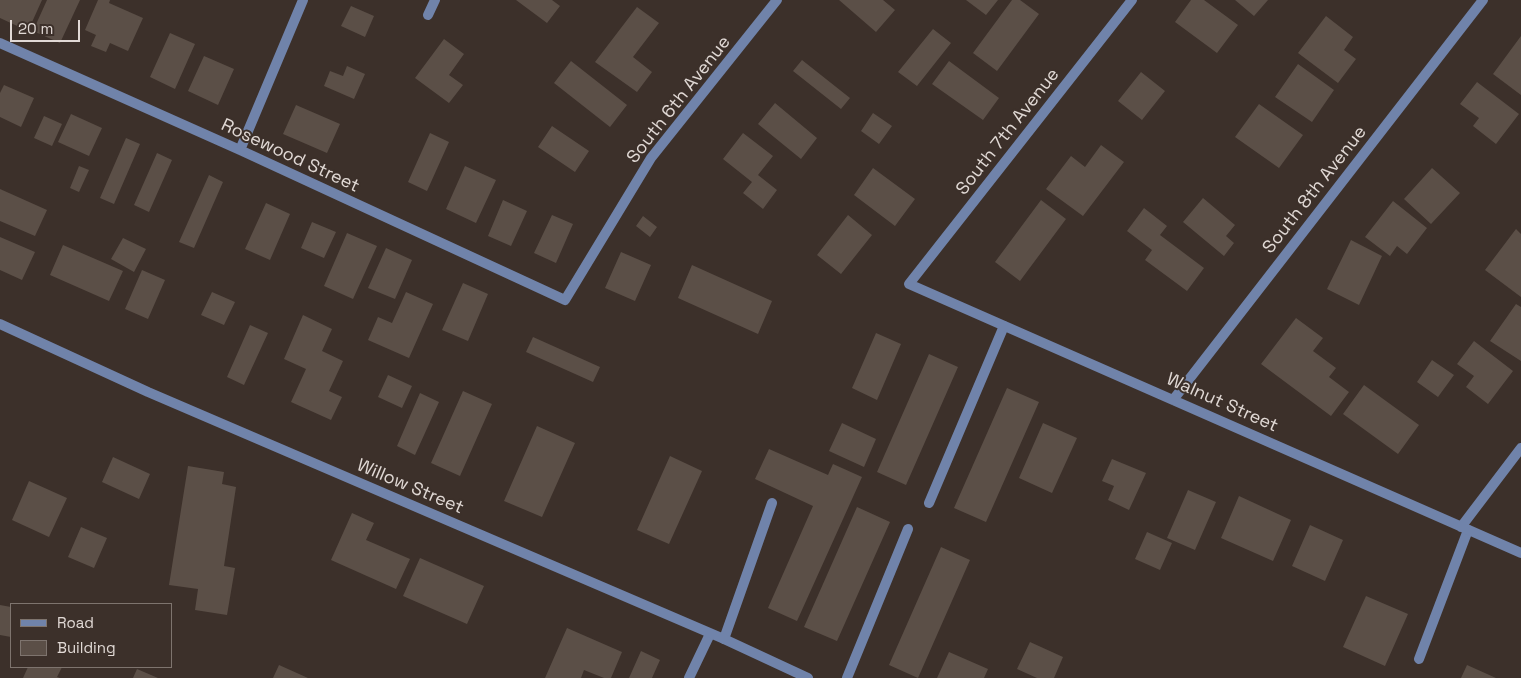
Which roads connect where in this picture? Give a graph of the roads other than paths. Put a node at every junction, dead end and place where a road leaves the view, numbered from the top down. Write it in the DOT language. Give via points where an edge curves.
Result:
graph roads {
  1 [pos="302,0"];
  2 [pos="435,0"];
  3 [pos="777,0"];
  4 [pos="1132,0"];
  5 [pos="1483,0"];
  6 [pos="428,15"];
  7 [pos="0,43"];
  8 [pos="240,150"];
  9 [pos="908,284"];
  10 [pos="565,300"];
  11 [pos="0,324"];
  12 [pos="1004,326"];
  13 [pos="1173,400"];
  14 [pos="1521,448"];
  15 [pos="772,503"];
  16 [pos="929,503"];
  17 [pos="1464,528"];
  18 [pos="908,529"];
  19 [pos="1521,553"];
  20 [pos="710,634"];
  21 [pos="724,639"];
  22 [pos="1419,659"];
  23 [pos="689,678"];
  24 [pos="808,678"];
  25 [pos="847,678"];
  1 -- 8 [label="street"];
  2 -- 6 [label="street"];
  3 -- 10 [label="street, South 6th Avenue" via="651,158"];
  4 -- 9 [label="street, South 7th Avenue"];
  5 -- 13 [label="street, South 8th Avenue"];
  7 -- 8 [label="street, Rosewood Street"];
  8 -- 10 [label="street, Rosewood Street"];
  9 -- 12 [label="street, Walnut Street"];
  11 -- 20 [label="street, Willow Street" via="148,392"];
  12 -- 13 [label="street, Walnut Street"];
  12 -- 16 [label="street"];
  13 -- 17 [label="street, Walnut Street"];
  14 -- 17 [label="street"];
  15 -- 21 [label="street"];
  17 -- 19 [label="street, Walnut Street"];
  17 -- 22 [label="street"];
  18 -- 25 [label="street"];
  20 -- 21 [label="street, Willow Street"];
  20 -- 23 [label="street"];
  21 -- 24 [label="street, Willow Street"];
}
